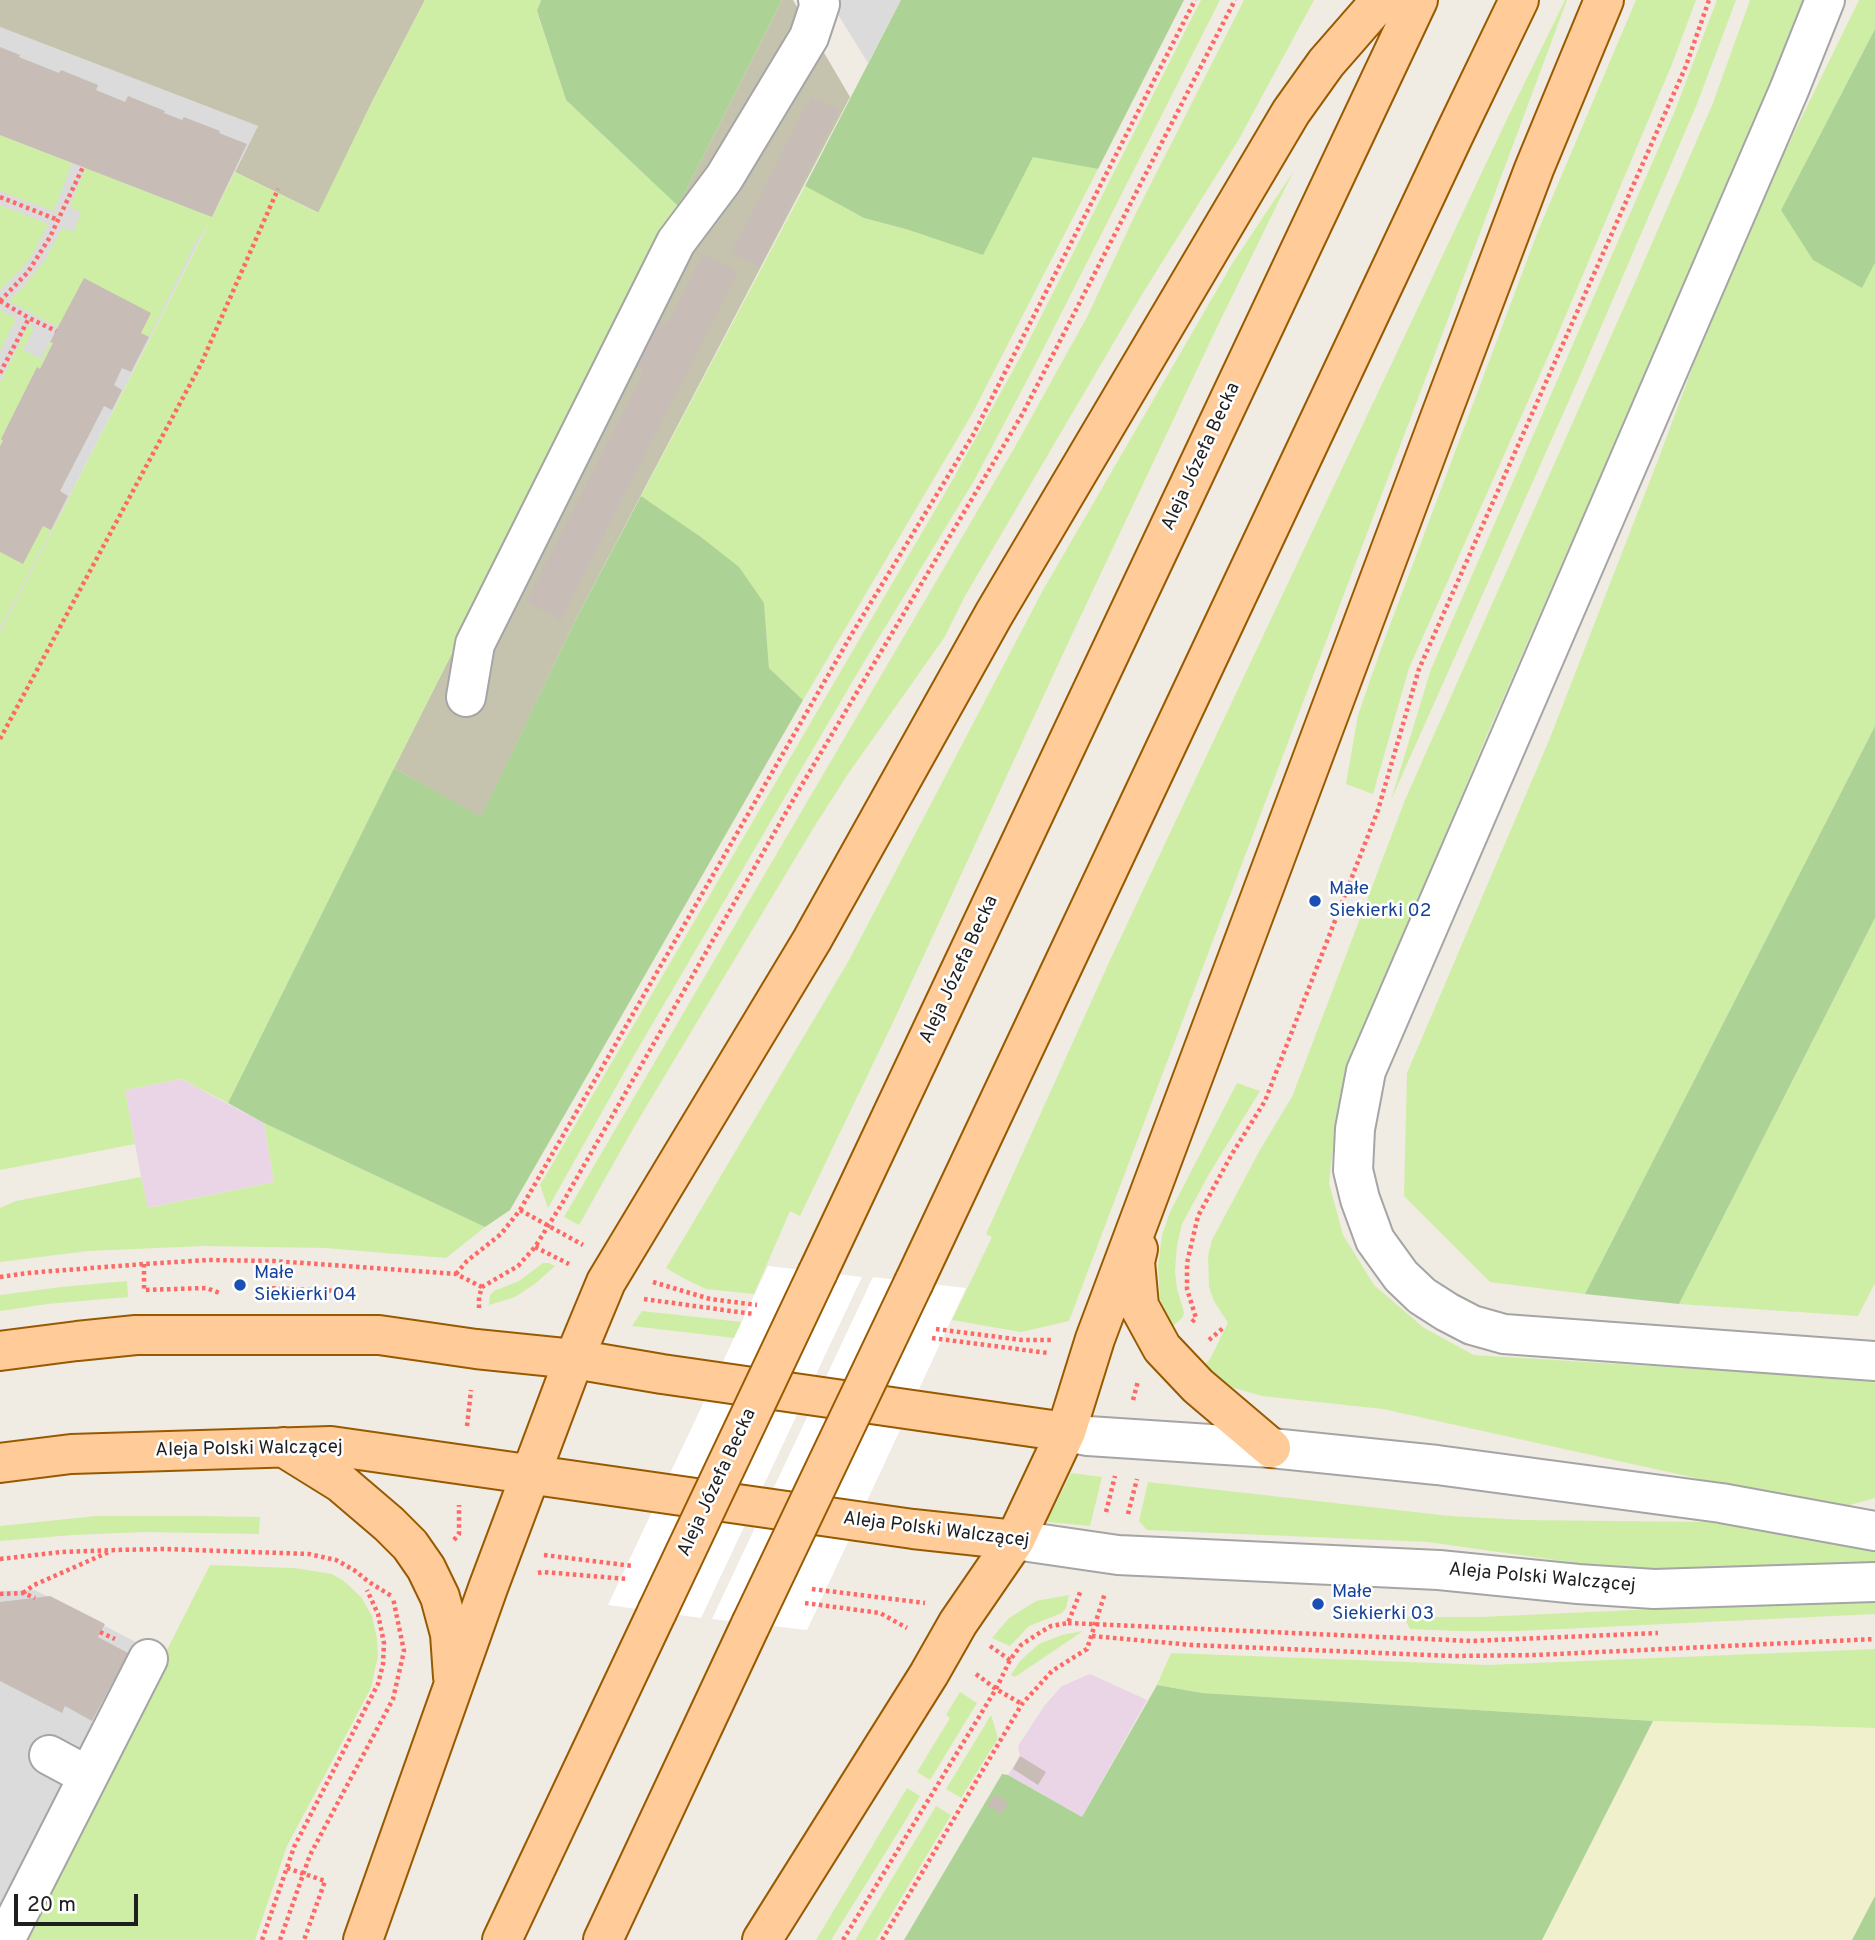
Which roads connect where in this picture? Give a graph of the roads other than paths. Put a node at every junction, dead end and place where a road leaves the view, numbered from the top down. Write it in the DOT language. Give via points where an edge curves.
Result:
graph roads {
  1 [pos="818,0"];
  2 [pos="1381,0"];
  3 [pos="1418,0"];
  4 [pos="1519,0"];
  5 [pos="1604,0"];
  6 [pos="1825,0"];
  7 [pos="466,697"];
  8 [pos="1151,1188"];
  9 [pos="0,1351"];
  10 [pos="574,1359"];
  11 [pos="1875,1361"];
  12 [pos="1066,1432"];
  13 [pos="283,1447"];
  14 [pos="1271,1448"];
  15 [pos="0,1463"];
  16 [pos="531,1475"];
  17 [pos="1875,1517"];
  18 [pos="1837,1523"];
  19 [pos="1875,1531"];
  20 [pos="1015,1540"];
  21 [pos="1875,1582"];
  22 [pos="148,1659"];
  23 [pos="454,1686"];
  24 [pos="49,1755"];
  25 [pos="88,1776"];
  26 [pos="5,1940"];
  27 [pos="363,1940"];
  28 [pos="502,1940"];
  29 [pos="603,1940"];
  30 [pos="762,1940"];
  1 -- 7 [label="street" via="809,37 724,178 676,242 475,644"];
  2 -- 10 [label="main road" via="1291,112 994,614 812,940 606,1282"];
  3 -- 28 [label="main road, Aleja Józefa Becka, bridge"];
  4 -- 29 [label="main road, bridge"];
  5 -- 8 [label="main road" via="1534,169"];
  6 -- 11 [label="street" via="1366,1071 1353,1170 1375,1240 1401,1276 1422,1296 1472,1325 1504,1334"];
  8 -- 12 [label="main road"];
  8 -- 14 [label="main road" via="1135,1262 1139,1306 1170,1357"];
  9 -- 10 [label="main road" via="136,1335 379,1335"];
  10 -- 12 [label="main road"];
  10 -- 16 [label="main road"];
  12 -- 14 [label="street"];
  12 -- 20 [label="main road"];
  13 -- 15 [label="main road, Aleja Polski Walczącej" via="71,1454"];
  13 -- 16 [label="main road, Aleja Polski Walczącej" via="331,1446"];
  13 -- 23 [label="main road" via="341,1483 410,1545 440,1597 450,1634"];
  14 -- 18 [label="street" via="1464,1468"];
  16 -- 20 [label="main road, Aleja Polski Walczącej"];
  16 -- 23 [label="main road"];
  17 -- 18 [label="street"];
  18 -- 19 [label="street"];
  20 -- 21 [label="street, Aleja Polski Walczącej" via="1107,1553 1439,1570 1654,1589"];
  20 -- 30 [label="main road" via="958,1623"];
  22 -- 25 [label="street"];
  23 -- 27 [label="main road"];
  24 -- 25 [label="street"];
  25 -- 26 [label="street"];
}
